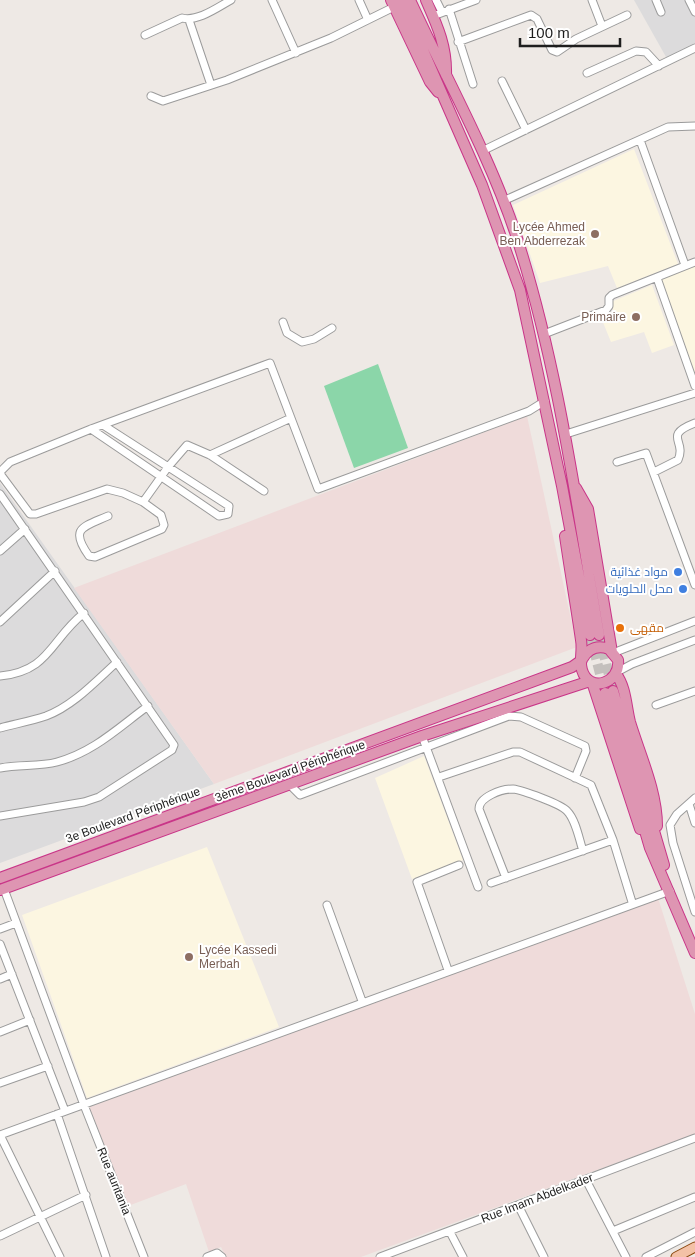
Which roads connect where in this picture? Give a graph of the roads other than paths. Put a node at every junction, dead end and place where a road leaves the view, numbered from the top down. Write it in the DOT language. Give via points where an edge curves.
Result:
graph roads {
  1 [pos="231,0"];
  2 [pos="272,0"];
  3 [pos="359,0"];
  4 [pos="410,0"];
  5 [pos="419,0"];
  6 [pos="426,0"];
  7 [pos="436,0"];
  8 [pos="476,0"];
  9 [pos="592,0"];
  10 [pos="656,0"];
  11 [pos="689,0"];
  12 [pos="396,2"];
  13 [pos="441,12"];
  14 [pos="661,12"];
  15 [pos="695,12"];
  16 [pos="627,15"];
  17 [pos="189,20"];
  18 [pos="368,20"];
  19 [pos="602,26"];
  20 [pos="145,35"];
  21 [pos="458,42"];
  22 [pos="695,48"];
  23 [pos="296,53"];
  24 [pos="659,66"];
  25 [pos="587,73"];
  26 [pos="444,74"];
  27 [pos="502,81"];
  28 [pos="473,84"];
  29 [pos="210,85"];
  30 [pos="151,96"];
  31 [pos="695,126"];
  32 [pos="526,130"];
  33 [pos="640,140"];
  34 [pos="482,152"];
  35 [pos="503,201"];
  36 [pos="695,262"];
  37 [pos="685,265"];
  38 [pos="656,278"];
  39 [pos="283,322"];
  40 [pos="332,328"];
  41 [pos="544,334"];
  42 [pos="695,386"];
  43 [pos="695,393"];
  44 [pos="545,401"];
  45 [pos="291,418"];
  46 [pos="695,423"];
  47 [pos="103,424"];
  48 [pos="91,429"];
  49 [pos="566,434"];
  50 [pos="210,455"];
  51 [pos="617,462"];
  52 [pos="168,467"];
  53 [pos="654,472"];
  54 [pos="162,477"];
  55 [pos="573,484"];
  56 [pos="264,491"];
  57 [pos="0,494"];
  58 [pos="143,502"];
  59 [pos="108,516"];
  60 [pos="24,529"];
  61 [pos="0,551"];
  62 [pos="55,571"];
  63 [pos="695,584"];
  64 [pos="84,612"];
  65 [pos="695,621"];
  66 [pos="0,622"];
  67 [pos="590,637"];
  68 [pos="695,640"];
  69 [pos="613,652"];
  70 [pos="583,659"];
  71 [pos="117,662"];
  72 [pos="572,667"];
  73 [pos="617,673"];
  74 [pos="0,676"];
  75 [pos="591,682"];
  76 [pos="569,688"];
  77 [pos="695,691"];
  78 [pos="597,702"];
  79 [pos="656,705"];
  80 [pos="148,706"];
  81 [pos="0,728"];
  82 [pos="422,736"];
  83 [pos="426,747"];
  84 [pos="0,768"];
  85 [pos="439,777"];
  86 [pos="575,778"];
  87 [pos="290,784"];
  88 [pos="695,798"];
  89 [pos="689,804"];
  90 [pos="0,816"];
  91 [pos="695,823"];
  92 [pos="657,839"];
  93 [pos="613,840"];
  94 [pos="650,848"];
  95 [pos="583,850"];
  96 [pos="459,865"];
  97 [pos="0,877"];
  98 [pos="506,878"];
  99 [pos="491,883"];
  100 [pos="478,887"];
  101 [pos="2,889"];
  102 [pos="670,890"];
  103 [pos="632,902"];
  104 [pos="327,905"];
  105 [pos="695,912"];
  106 [pos="16,923"];
  107 [pos="0,929"];
  108 [pos="0,944"];
  109 [pos="694,946"];
  110 [pos="448,970"];
  111 [pos="12,974"];
  112 [pos="0,979"];
  113 [pos="362,1001"];
  114 [pos="30,1020"];
  115 [pos="0,1032"];
  116 [pos="48,1066"];
  117 [pos="0,1083"];
  118 [pos="84,1105"];
  119 [pos="65,1111"];
  120 [pos="57,1114"];
  121 [pos="0,1135"];
  122 [pos="695,1138"];
  123 [pos="586,1180"];
  124 [pos="86,1195"];
  125 [pos="695,1197"];
  126 [pos="518,1205"];
  127 [pos="40,1217"];
  128 [pos="613,1231"];
  129 [pos="450,1232"];
  130 [pos="695,1232"];
  131 [pos="0,1236"];
  132 [pos="695,1247"];
  133 [pos="60,1257"];
  134 [pos="106,1257"];
  135 [pos="144,1257"];
  136 [pos="207,1257"];
  137 [pos="222,1257"];
  138 [pos="382,1257"];
  139 [pos="463,1257"];
  140 [pos="544,1257"];
  141 [pos="626,1257"];
  142 [pos="646,1257"];
  143 [pos="676,1257"];
  1 -- 17 [label="street"];
  2 -- 23 [label="street"];
  3 -- 18 [label="street"];
  4 -- 26 [label="highway"];
  5 -- 26 [label="highway"];
  6 -- 13 [label="highway"];
  7 -- 13 [label="street"];
  8 -- 13 [label="street"];
  9 -- 19 [label="street"];
  10 -- 14 [label="street"];
  11 -- 15 [label="street"];
  12 -- 18 [label="street"];
  12 -- 44 [label="highway" via="430,82 449,106 497,221 520,290"];
  13 -- 21 [label="street"];
  13 -- 26 [label="highway" via="446,49"];
  16 -- 19 [label="street"];
  17 -- 20 [label="street" via="182,18"];
  17 -- 29 [label="street"];
  18 -- 23 [label="street"];
  19 -- 21 [label="street" via="557,52 552,50 537,19 531,15"];
  21 -- 28 [label="street"];
  22 -- 24 [label="street"];
  23 -- 29 [label="street"];
  24 -- 25 [label="street" via="646,52 636,51"];
  24 -- 32 [label="street"];
  26 -- 34 [label="highway"];
  27 -- 32 [label="street"];
  29 -- 30 [label="street" via="162,101"];
  31 -- 33 [label="street" via="668,127"];
  32 -- 34 [label="street"];
  33 -- 35 [label="street"];
  33 -- 37 [label="street"];
  34 -- 35 [label="highway"];
  35 -- 41 [label="highway"];
  36 -- 37 [label="street"];
  37 -- 38 [label="street"];
  38 -- 41 [label="street" via="610,296 606,310"];
  38 -- 42 [label="street"];
  39 -- 40 [label="street" via="290,336 302,342"];
  41 -- 49 [label="highway"];
  43 -- 49 [label="street"];
  44 -- 45 [label="street" via="529,411 318,489"];
  44 -- 67 [label="highway" via="562,486 560,502"];
  45 -- 47 [label="street" via="270,363"];
  45 -- 50 [label="street"];
  46 -- 53 [label="street" via="677,433 678,460"];
  47 -- 48 [label="street"];
  47 -- 52 [label="street"];
  48 -- 54 [label="street"];
  48 -- 58 [label="street" via="10,462 1,475 30,514 107,489"];
  49 -- 55 [label="highway"];
  50 -- 52 [label="street" via="187,445"];
  50 -- 56 [label="street"];
  51 -- 53 [label="street" via="646,453"];
  52 -- 54 [label="street"];
  52 -- 54 [label="street" via="229,506 228,514 219,516"];
  53 -- 63 [label="street"];
  54 -- 58 [label="street"];
  55 -- 67 [label="highway"];
  55 -- 69 [label="highway" via="588,509"];
  57 -- 60 [label="street"];
  58 -- 59 [label="street" via="161,515 162,530 95,557 89,556 79,542 79,533 84,527"];
  60 -- 61 [label="street"];
  60 -- 62 [label="street"];
  62 -- 64 [label="street"];
  62 -- 66 [label="street"];
  64 -- 71 [label="street"];
  64 -- 74 [label="street" via="44,659 25,671"];
  65 -- 69 [label="street"];
  67 -- 70 [label="highway"];
  67 -- 72 [label="highway"];
  68 -- 73 [label="street"];
  69 -- 70 [label="highway" via="596,647"];
  69 -- 73 [label="highway" via="618,660"];
  70 -- 72 [label="highway, 3e Boulevard Périphérique"];
  70 -- 75 [label="highway" via="582,670"];
  71 -- 80 [label="street"];
  71 -- 81 [label="street" via="59,710"];
  72 -- 97 [label="highway, 3e Boulevard Périphérique"];
  73 -- 75 [label="highway" via="606,683"];
  73 -- 92 [label="highway" via="656,807"];
  75 -- 76 [label="highway, 3ème Boulevard Périphérique"];
  75 -- 78 [label="highway"];
  76 -- 78 [label="highway" via="585,692"];
  76 -- 82 [label="highway, 3ème Boulevard Périphérique"];
  77 -- 79 [label="street"];
  78 -- 94 [label="highway" via="635,820"];
  80 -- 84 [label="street" via="86,751 57,762"];
  80 -- 90 [label="street" via="174,745 172,750 99,797"];
  82 -- 83 [label="street"];
  82 -- 87 [label="highway, 3ème Boulevard Périphérique"];
  83 -- 85 [label="street"];
  83 -- 86 [label="street" via="509,716 521,717 585,746"];
  83 -- 87 [label="street" via="300,795"];
  85 -- 86 [label="street" via="520,752"];
  85 -- 100 [label="street"];
  86 -- 93 [label="street" via="591,785"];
  87 -- 101 [label="highway, 3ème Boulevard Périphérique"];
  88 -- 89 [label="street"];
  89 -- 91 [label="street"];
  89 -- 105 [label="street" via="670,825"];
  92 -- 94 [label="highway" via="609,692"];
  92 -- 102 [label="highway"];
  93 -- 95 [label="street"];
  93 -- 103 [label="street"];
  94 -- 102 [label="highway"];
  95 -- 98 [label="street"];
  95 -- 98 [label="street" via="570,814 563,807 510,789 484,798 479,804 480,809"];
  96 -- 110 [label="street" via="417,882"];
  97 -- 101 [label="highway"];
  98 -- 99 [label="street"];
  101 -- 106 [label="street, Rue auritania"];
  102 -- 103 [label="street"];
  102 -- 109 [label="highway"];
  103 -- 110 [label="street"];
  104 -- 113 [label="street"];
  106 -- 107 [label="street"];
  106 -- 118 [label="street, Rue auritania"];
  108 -- 111 [label="street"];
  110 -- 113 [label="street"];
  111 -- 112 [label="street"];
  111 -- 114 [label="street"];
  113 -- 118 [label="street"];
  114 -- 115 [label="street"];
  114 -- 116 [label="street"];
  116 -- 117 [label="street"];
  116 -- 119 [label="street"];
  118 -- 119 [label="street"];
  118 -- 135 [label="street, Rue auritania"];
  119 -- 120 [label="street"];
  120 -- 121 [label="street"];
  120 -- 124 [label="street"];
  121 -- 127 [label="street"];
  122 -- 123 [label="street, Rue Imam Abdelkader"];
  123 -- 126 [label="street, Rue Imam Abdelkader"];
  123 -- 128 [label="street"];
  124 -- 127 [label="street"];
  124 -- 134 [label="street"];
  125 -- 128 [label="street"];
  126 -- 129 [label="street, Rue Imam Abdelkader"];
  126 -- 140 [label="street"];
  127 -- 131 [label="street"];
  127 -- 133 [label="street"];
  128 -- 141 [label="street"];
  129 -- 138 [label="street, Rue Imam Abdelkader"];
  129 -- 139 [label="street"];
  130 -- 142 [label="street"];
  132 -- 143 [label="main road"];
  136 -- 137 [label="street" via="217,1253"];
}
